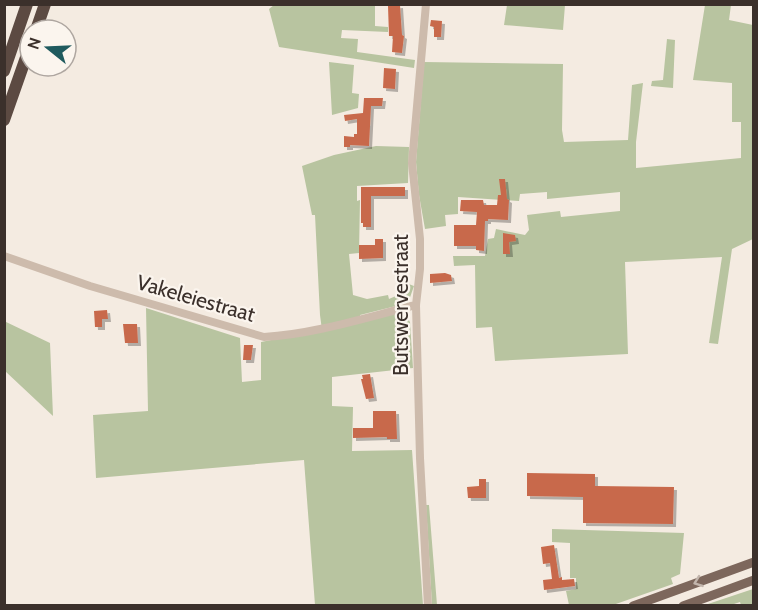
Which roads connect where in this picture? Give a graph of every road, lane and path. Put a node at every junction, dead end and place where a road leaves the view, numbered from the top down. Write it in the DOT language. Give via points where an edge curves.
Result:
graph roads {
  1 [pos="27,4"];
  2 [pos="426,4"];
  3 [pos="4,71"];
  4 [pos="19,78"];
  5 [pos="4,120"];
  6 [pos="4,256"];
  7 [pos="416,305"];
  8 [pos="753,562"];
  9 [pos="753,580"];
  10 [pos="428,606"];
  11 [pos="633,606"];
  12 [pos="683,606"];
  1 -- 3 [label="highway"];
  2 -- 7 [label="street, Butswervestraat" via="412,163 420,239"];
  4 -- 5 [label="highway"];
  6 -- 7 [label="street, Vakeleiestraat" via="90,286 264,337 308,331"];
  7 -- 10 [label="street, Butswervestraat"];
  8 -- 11 [label="main road, one-way"];
  9 -- 12 [label="main road"];
}
